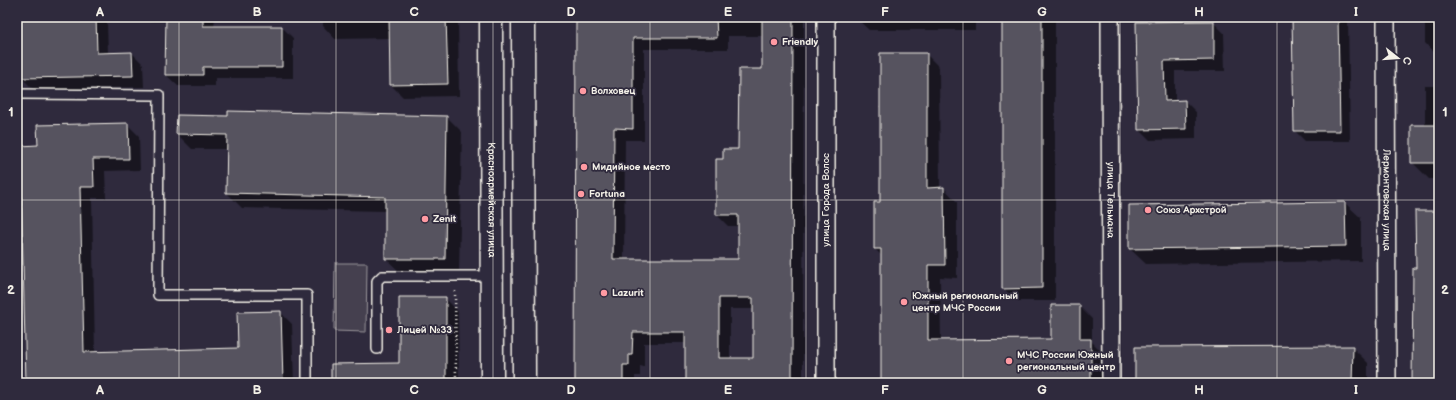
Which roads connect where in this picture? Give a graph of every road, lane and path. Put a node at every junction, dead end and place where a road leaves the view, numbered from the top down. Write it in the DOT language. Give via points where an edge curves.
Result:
graph roads {
  1 [pos="490,17"];
  2 [pos="523,17"];
  3 [pos="826,17"];
  4 [pos="1110,17"];
  5 [pos="1386,17"];
  6 [pos="17,94"];
  7 [pos="455,276"];
  8 [pos="492,276"];
  9 [pos="377,349"];
  10 [pos="306,383"];
  11 [pos="456,383"];
  12 [pos="492,383"];
  13 [pos="524,383"];
  14 [pos="826,383"];
  15 [pos="1111,383"];
  16 [pos="1387,383"];
  1 -- 8 [label="main road, Красноармейская улица"];
  2 -- 13 [label="main road"];
  3 -- 14 [label="street, улица Города Волос"];
  4 -- 15 [label="street, улица Тельмана"];
  5 -- 16 [label="street, Лермонтовская улица"];
  6 -- 10 [label="lane" via="159,94 158,295 307,295"];
  7 -- 8 [label="lane"];
  7 -- 9 [label="lane" via="382,276 377,281"];
  7 -- 11 [label="path"];
  8 -- 12 [label="main road, Красноармейская улица"];
}
